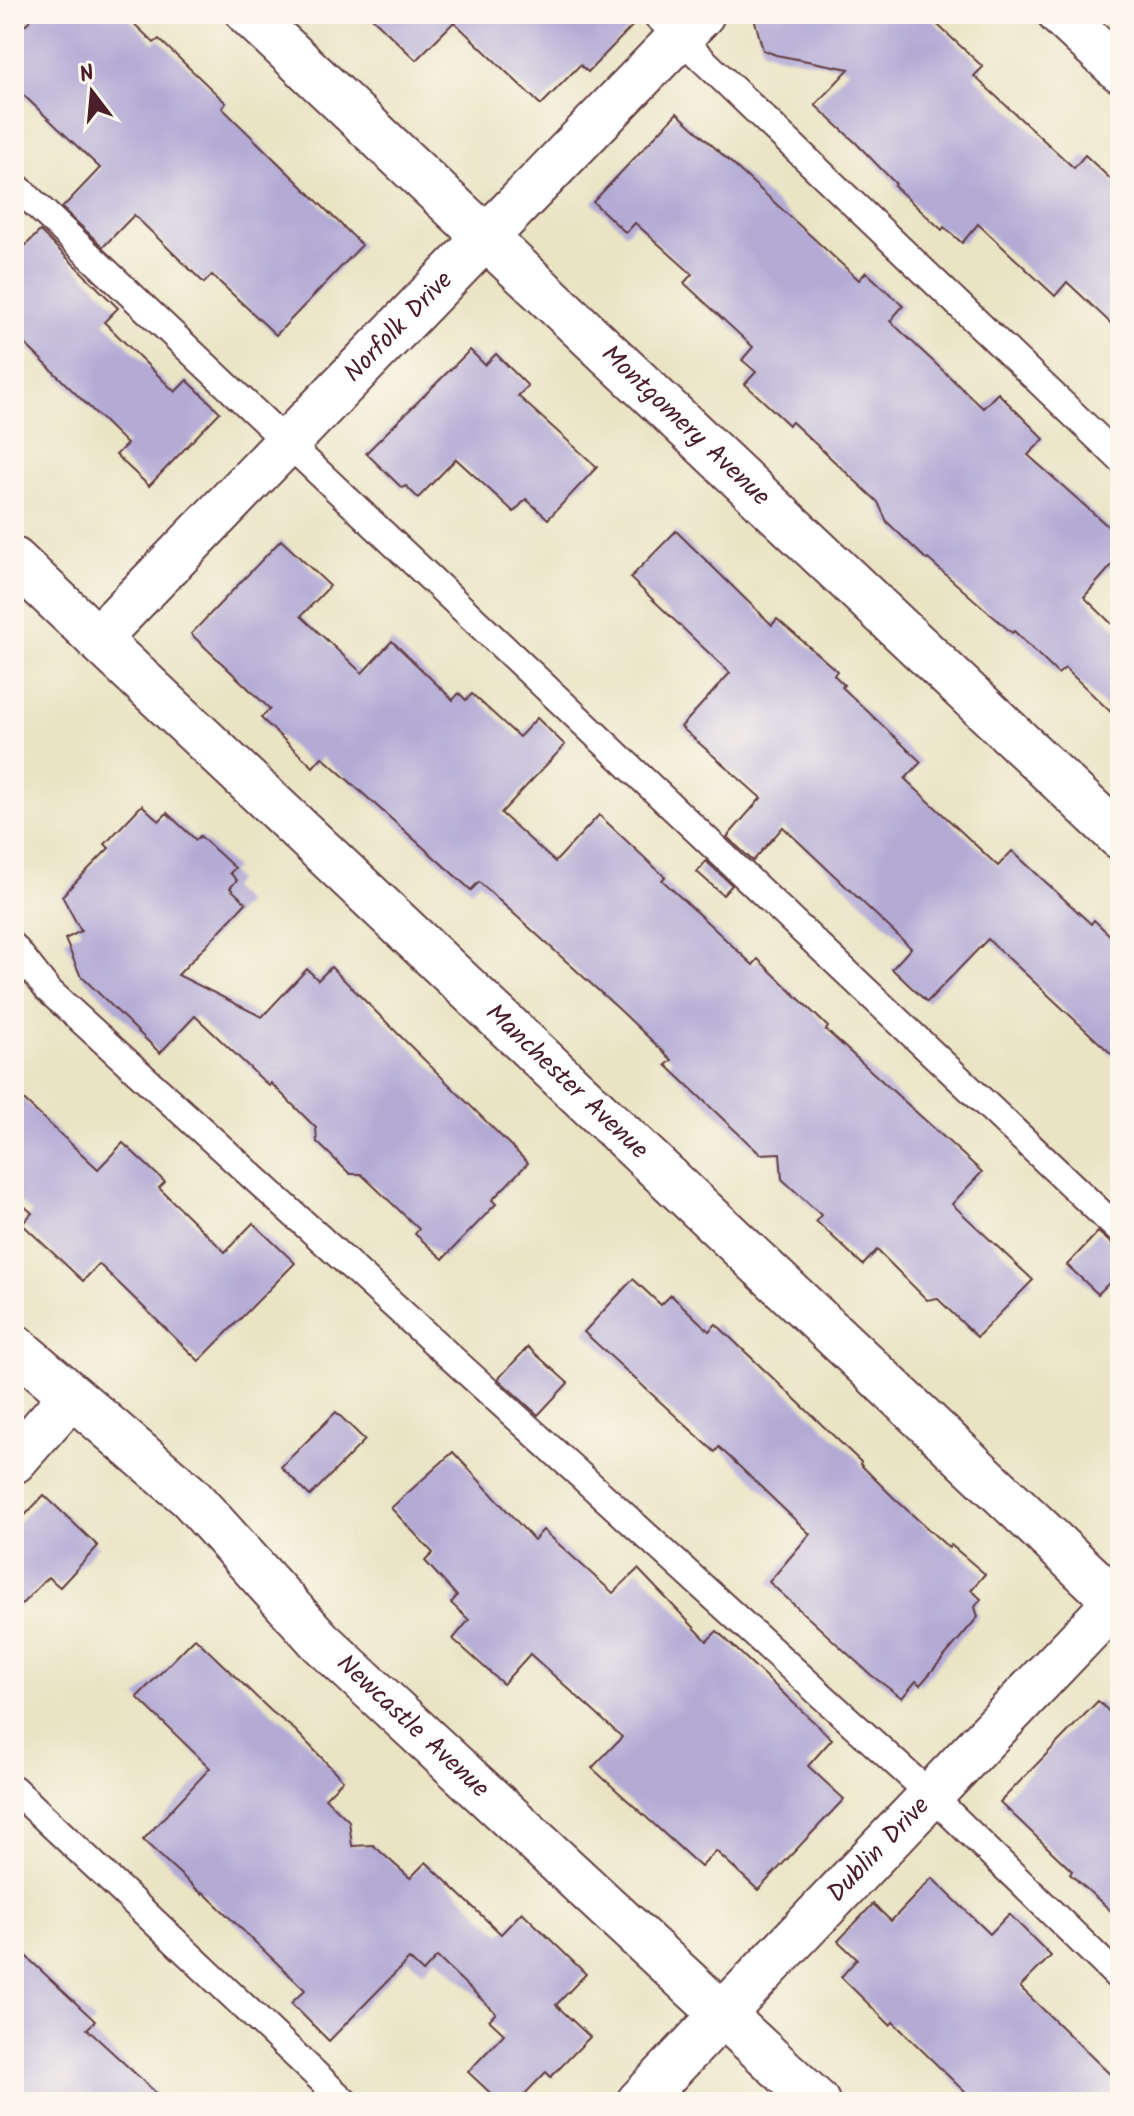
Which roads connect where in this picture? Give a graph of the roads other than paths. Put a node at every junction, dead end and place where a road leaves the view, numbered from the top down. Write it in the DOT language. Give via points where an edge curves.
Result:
graph roads {
  1 [pos="249,14"];
  2 [pos="1060,14"];
  3 [pos="678,22"];
  4 [pos="1120,70"];
  5 [pos="14,184"];
  6 [pos="487,237"];
  7 [pos="287,444"];
  8 [pos="1120,459"];
  9 [pos="14,560"];
  10 [pos="97,639"];
  11 [pos="1120,837"];
  12 [pos="14,947"];
  13 [pos="14,986"];
  14 [pos="48,990"];
  15 [pos="1120,1231"];
  16 [pos="14,1346"];
  17 [pos="71,1396"];
  18 [pos="14,1461"];
  19 [pos="1119,1601"];
  20 [pos="14,1789"];
  21 [pos="932,1796"];
  22 [pos="1120,1979"];
  23 [pos="723,2013"];
  24 [pos="345,2102"];
  25 [pos="639,2102"];
  26 [pos="817,2102"];
  1 -- 6 [label="street, Montgomery Avenue"];
  2 -- 4 [label="street"];
  3 -- 6 [label="street, Norfolk Drive"];
  3 -- 8 [label="lane"];
  5 -- 7 [label="lane"];
  6 -- 7 [label="street, Norfolk Drive"];
  6 -- 11 [label="street, Montgomery Avenue"];
  7 -- 10 [label="street, Norfolk Drive"];
  7 -- 15 [label="lane"];
  9 -- 10 [label="street, Manchester Avenue"];
  10 -- 19 [label="street, Manchester Avenue"];
  12 -- 14 [label="lane"];
  13 -- 14 [label="lane"];
  14 -- 21 [label="lane"];
  16 -- 17 [label="street, Newcastle Avenue"];
  17 -- 18 [label="street"];
  17 -- 23 [label="street, Newcastle Avenue" via="190,1497 320,1641"];
  19 -- 21 [label="street, Dublin Drive"];
  20 -- 24 [label="lane"];
  21 -- 22 [label="lane"];
  21 -- 23 [label="street, Dublin Drive"];
  23 -- 25 [label="street, Dublin Drive"];
  23 -- 26 [label="street, Newcastle Avenue"];
}
